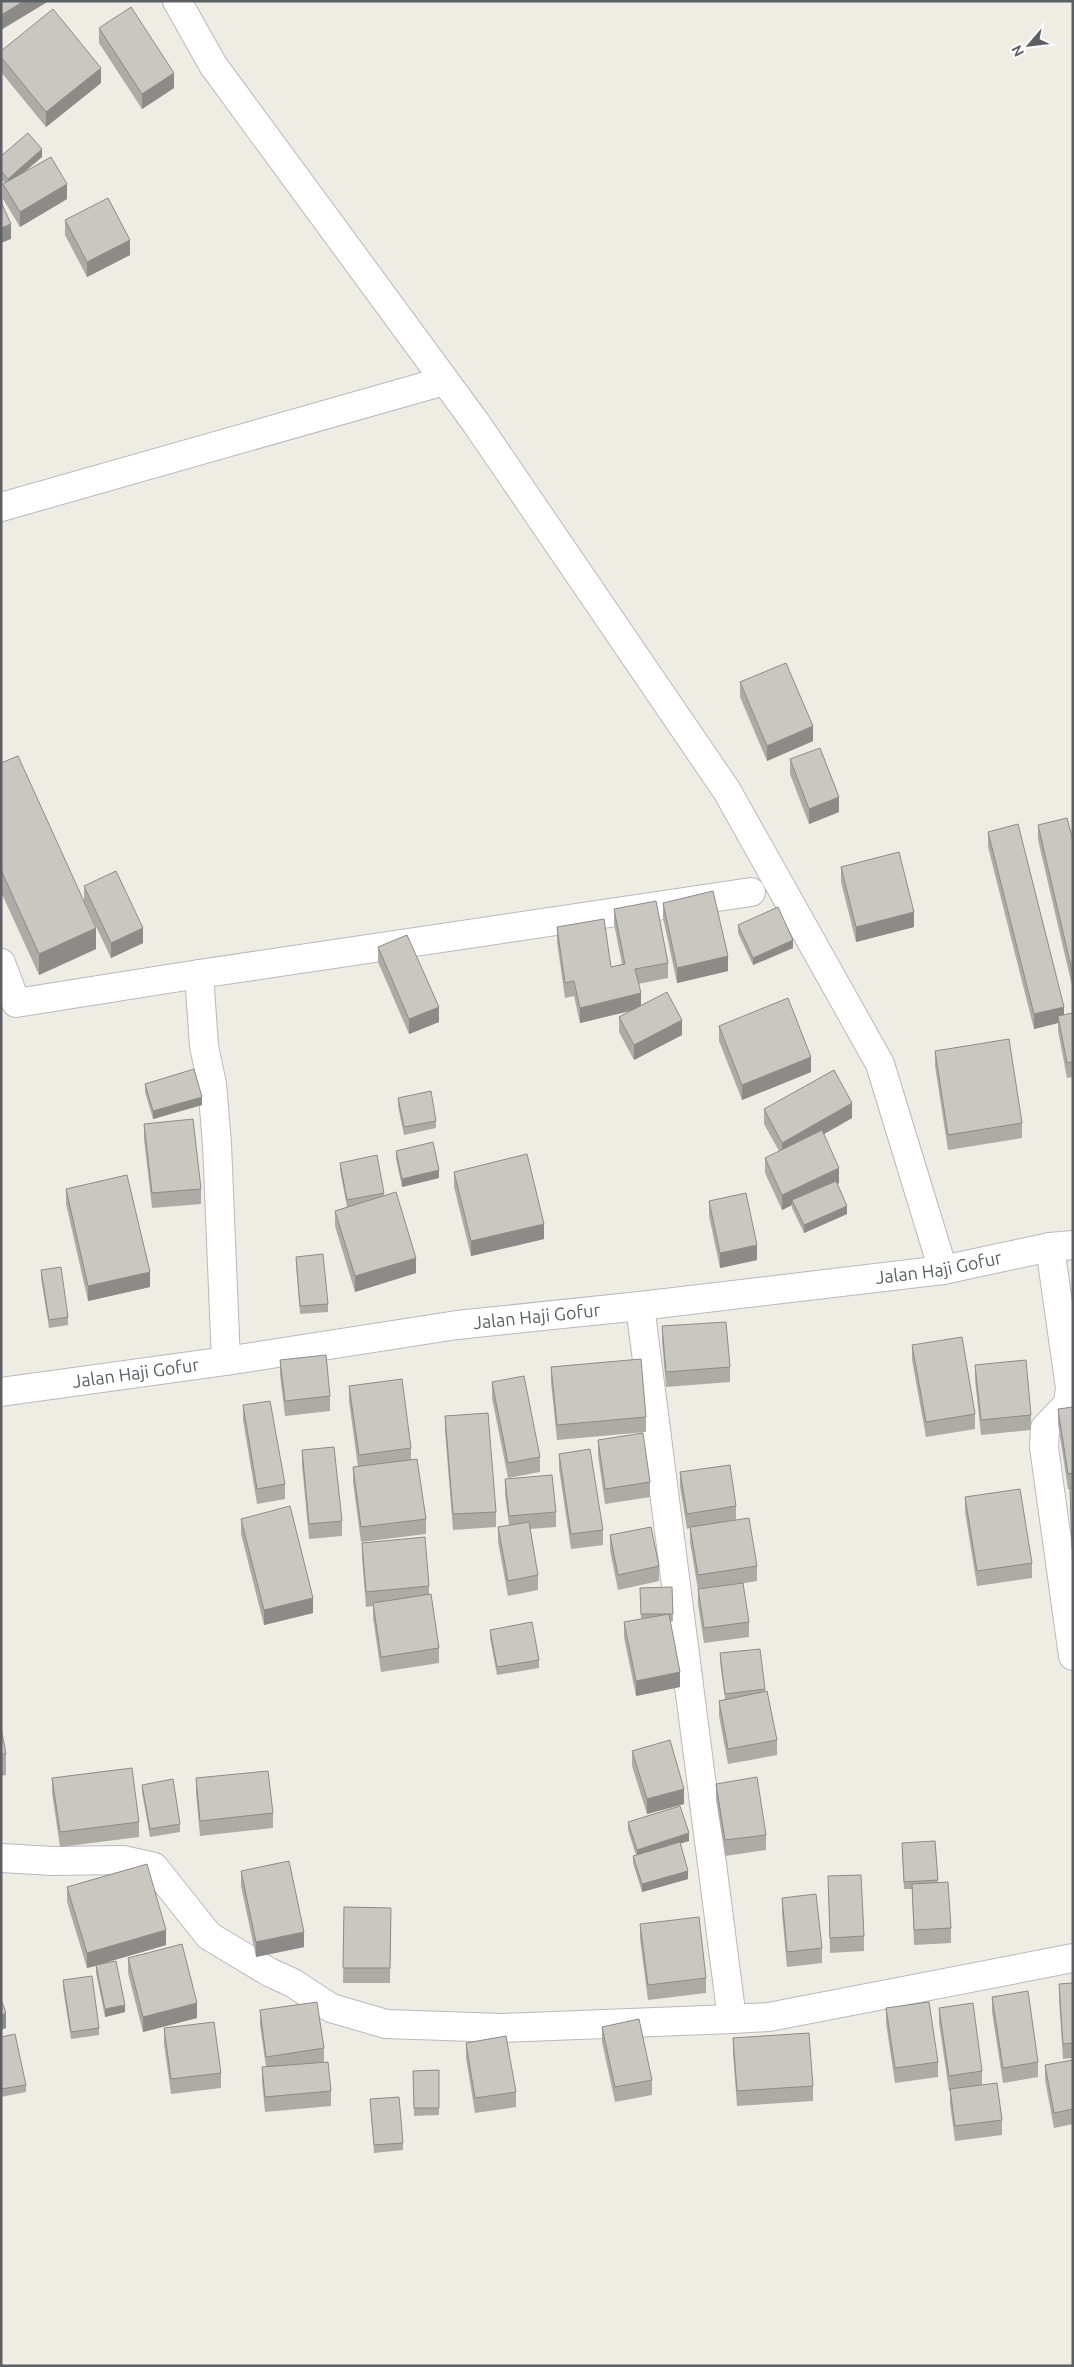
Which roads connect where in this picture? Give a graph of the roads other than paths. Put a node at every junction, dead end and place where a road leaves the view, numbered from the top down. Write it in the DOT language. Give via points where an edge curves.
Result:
graph roads {
  1 [pos="181,2"];
  2 [pos="444,381"];
  3 [pos="1,508"];
  4 [pos="751,892"];
  5 [pos="1,962"];
  6 [pos="199,974"];
  7 [pos="1062,1246"];
  8 [pos="943,1270"];
  9 [pos="640,1306"];
  10 [pos="226,1361"];
  11 [pos="1,1392"];
  12 [pos="1073,1656"];
  13 [pos="1,1858"];
  14 [pos="1073,1958"];
  15 [pos="732,2019"];
  1 -- 2 [label="street" via="213,65"];
  2 -- 3 [label="street"];
  2 -- 8 [label="street" via="476,423 736,808 880,1064"];
  4 -- 6 [label="street"];
  5 -- 6 [label="street" via="16,1003"];
  6 -- 10 [label="street" via="204,1046 212,1084 217,1144"];
  7 -- 8 [label="street, Jalan Haji Gofur"];
  7 -- 12 [label="street" via="1070,1388 1068,1404 1045,1428 1044,1446"];
  8 -- 9 [label="street, Jalan Haji Gofur"];
  9 -- 10 [label="street, Jalan Haji Gofur" via="457,1325"];
  9 -- 15 [label="street"];
  10 -- 11 [label="street, Jalan Haji Gofur"];
  13 -- 15 [label="street" via="123,1860 154,1867 209,1936 331,2008 386,2024 502,2028"];
  14 -- 15 [label="street" via="769,2018"];
}
